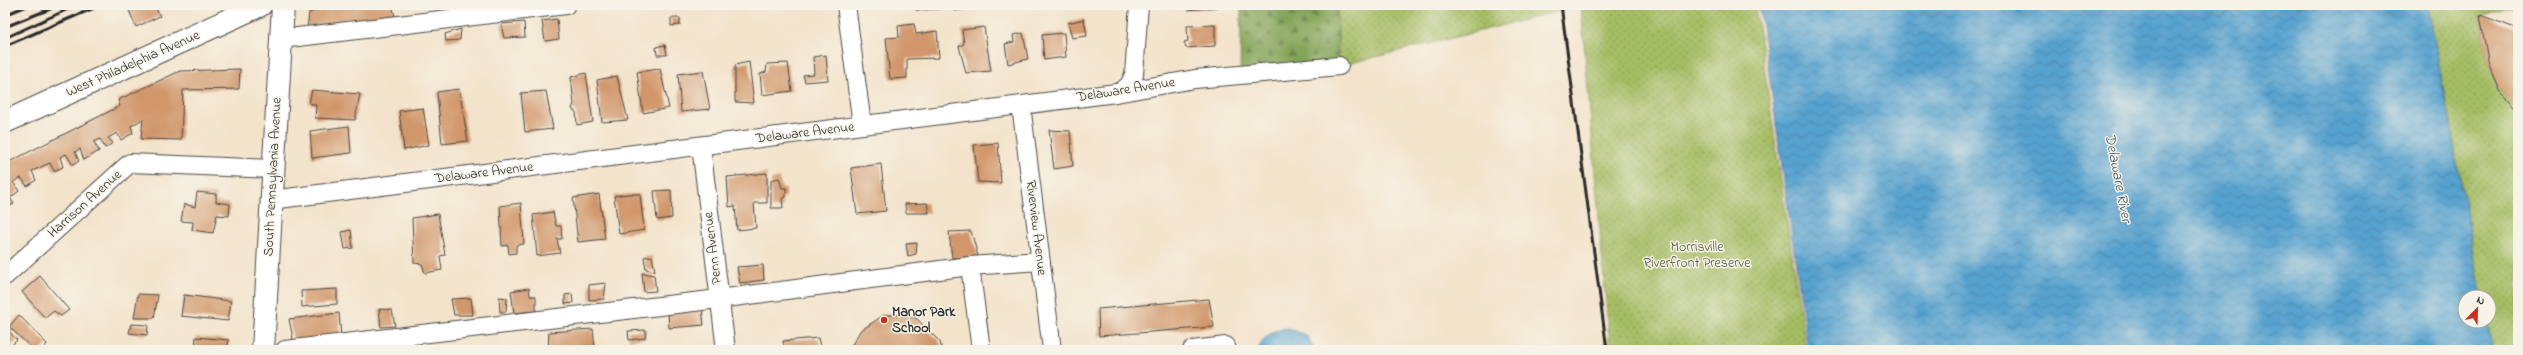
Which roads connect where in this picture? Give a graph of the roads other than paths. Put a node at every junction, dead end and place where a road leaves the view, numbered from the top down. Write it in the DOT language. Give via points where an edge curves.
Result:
graph roads {
  1 [pos="261,5"];
  2 [pos="284,5"];
  3 [pos="566,5"];
  4 [pos="846,5"];
  5 [pos="1139,5"];
  6 [pos="281,39"];
  7 [pos="1339,66"];
  8 [pos="1122,91"];
  9 [pos="1021,105"];
  10 [pos="5,122"];
  11 [pos="862,126"];
  12 [pos="701,146"];
  13 [pos="273,169"];
  14 [pos="271,200"];
  15 [pos="1040,261"];
  16 [pos="970,266"];
  17 [pos="5,276"];
  18 [pos="719,299"];
  19 [pos="263,350"];
  20 [pos="285,350"];
  21 [pos="726,350"];
  22 [pos="981,350"];
  23 [pos="1052,350"];
  24 [pos="1192,350"];
  25 [pos="1226,350"];
  1 -- 10 [label="main road, West Philadelphia Avenue"];
  2 -- 6 [label="main road, South Pennsylvania Avenue"];
  3 -- 6 [label="street"];
  4 -- 11 [label="street"];
  5 -- 8 [label="street" via="1134,75"];
  6 -- 13 [label="main road, South Pennsylvania Avenue"];
  7 -- 8 [label="street, Delaware Avenue" via="1195,79"];
  8 -- 9 [label="street, Delaware Avenue"];
  9 -- 11 [label="street, Delaware Avenue"];
  9 -- 15 [label="street, Riverview Avenue"];
  11 -- 12 [label="street, Delaware Avenue"];
  12 -- 14 [label="street, Delaware Avenue"];
  12 -- 18 [label="street, Penn Avenue"];
  13 -- 14 [label="main road, South Pennsylvania Avenue"];
  13 -- 17 [label="street, Harrison Avenue" via="130,163"];
  14 -- 19 [label="main road, South Pennsylvania Avenue"];
  15 -- 16 [label="street"];
  15 -- 23 [label="street, Riverview Avenue"];
  16 -- 18 [label="street"];
  16 -- 22 [label="street"];
  18 -- 20 [label="street"];
  18 -- 21 [label="street, Penn Avenue"];
  24 -- 25 [label="street" via="1226,346"];
}
